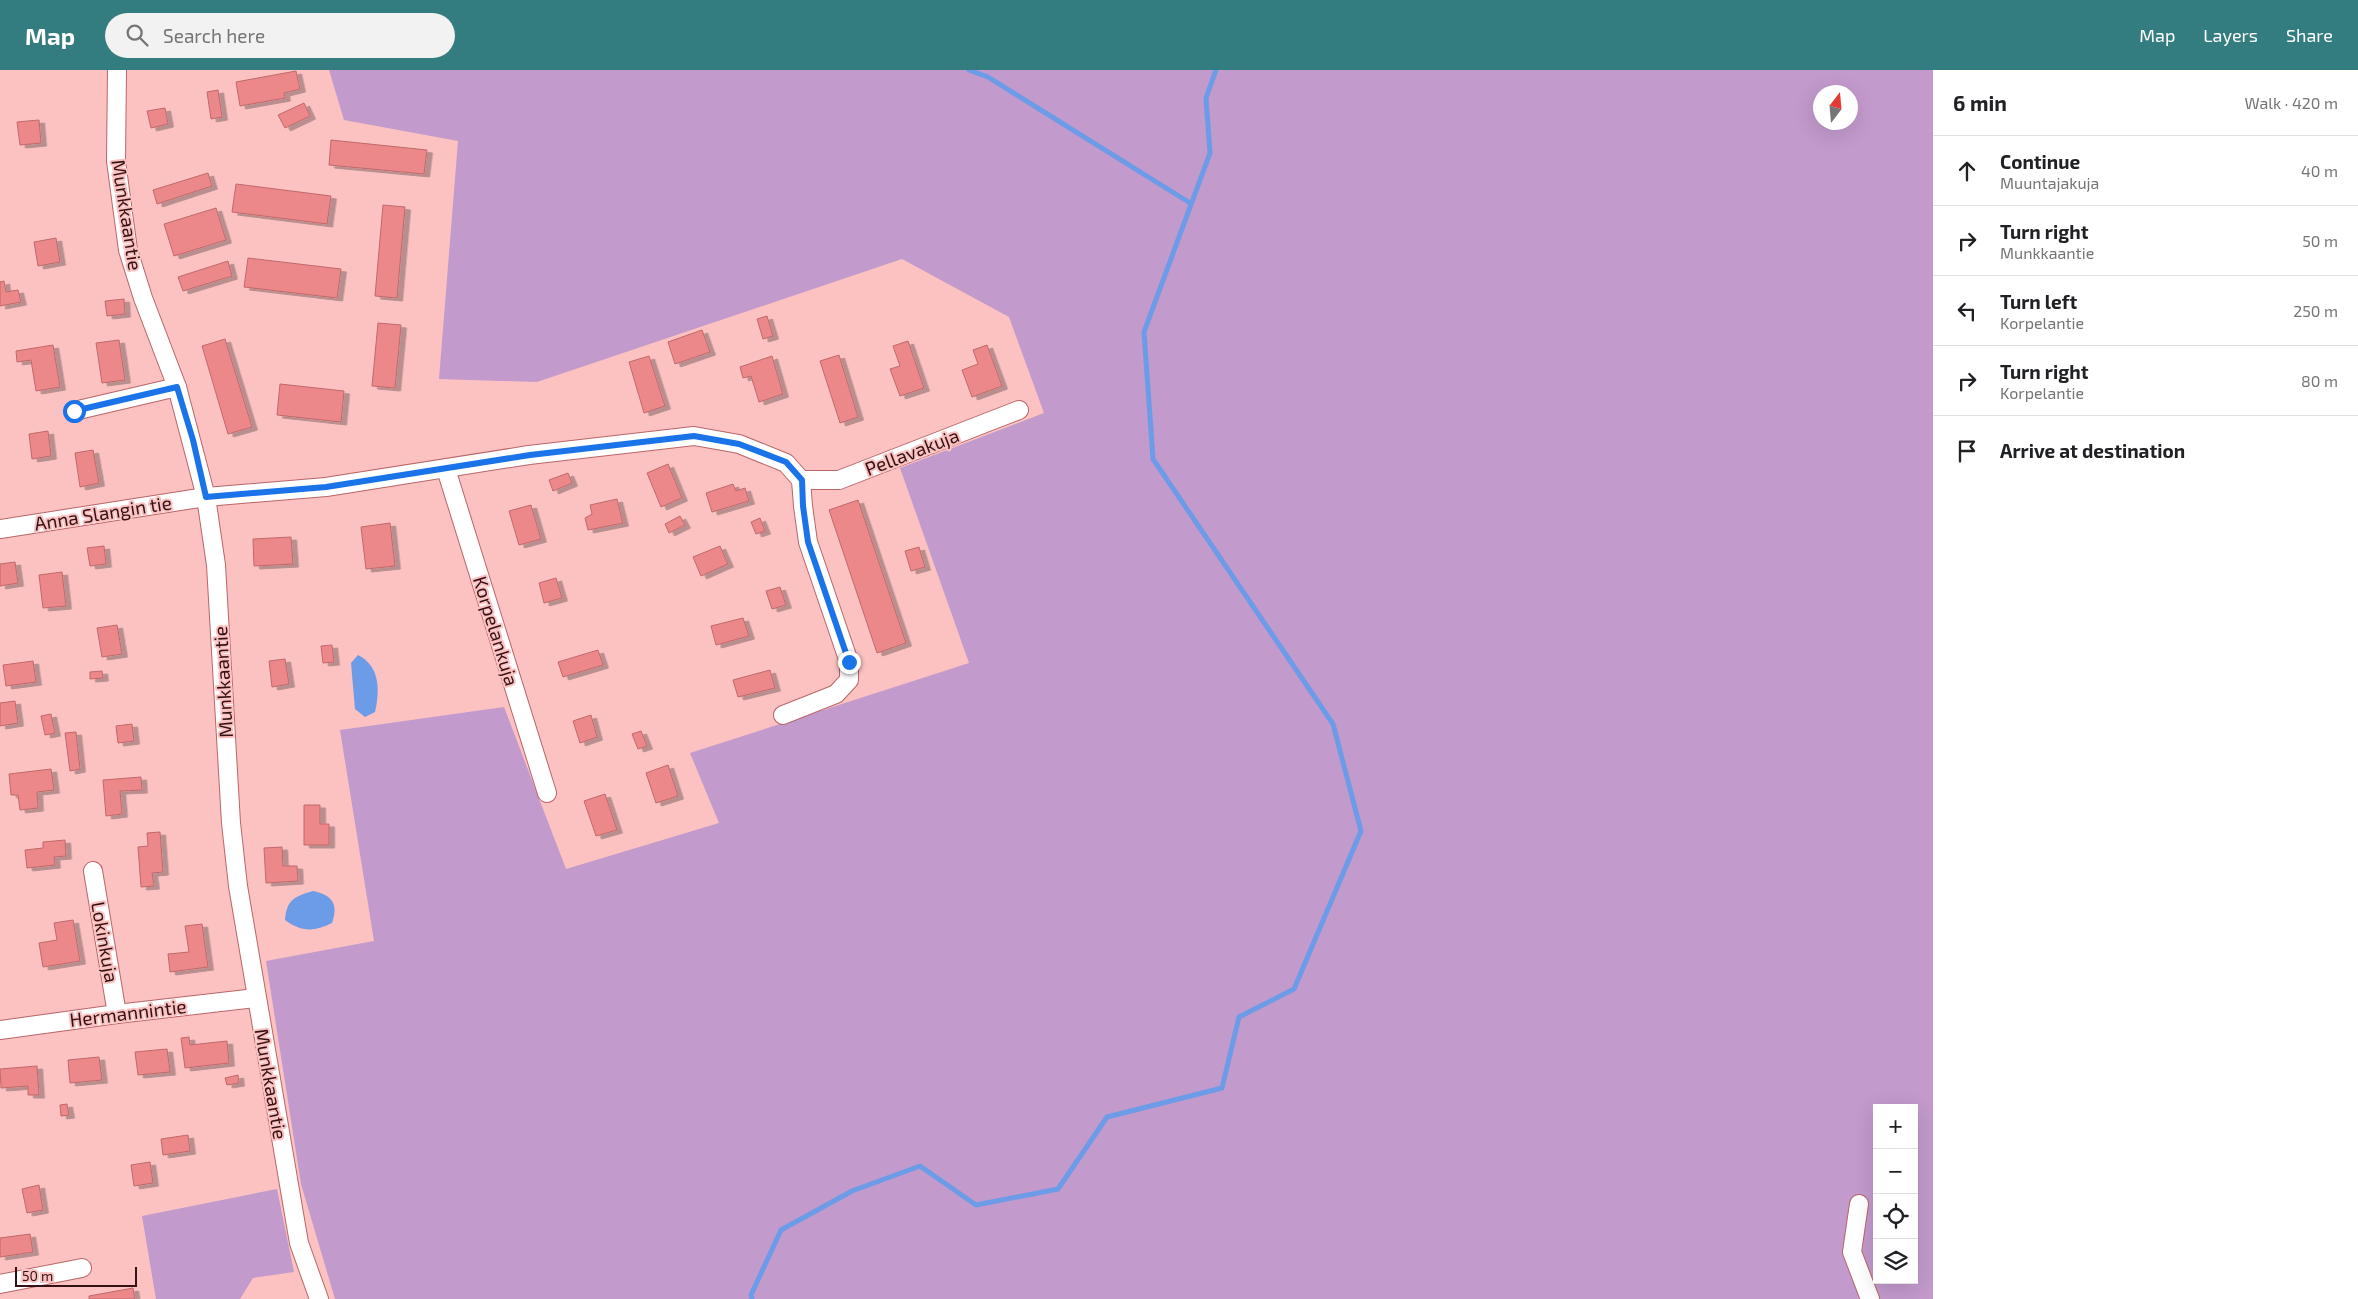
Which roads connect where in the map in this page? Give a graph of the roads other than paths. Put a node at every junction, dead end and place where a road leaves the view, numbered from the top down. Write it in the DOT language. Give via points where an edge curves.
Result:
graph roads {
  1 [pos="117,70"];
  2 [pos="177,387"];
  3 [pos="1019,410"];
  4 [pos="74,411"];
  5 [pos="446,469"];
  6 [pos="802,480"];
  7 [pos="206,497"];
  8 [pos="0,529"];
  9 [pos="783,715"];
  10 [pos="547,793"];
  11 [pos="93,871"];
  12 [pos="256,998"];
  13 [pos="117,1014"];
  14 [pos="0,1030"];
  15 [pos="1859,1204"];
  16 [pos="82,1268"];
  17 [pos="0,1284"];
  18 [pos="319,1299"];
  19 [pos="1870,1299"];
  1 -- 2 [label="street, Munkkaantie" via="116,161 128,250"];
  2 -- 4 [label="street"];
  2 -- 7 [label="street, Munkkaantie"];
  3 -- 6 [label="street, Pellavakuja" via="839,480"];
  5 -- 6 [label="street, Anna Slangin tie" via="530,455 694,436 739,444 786,462"];
  5 -- 7 [label="street, Anna Slangin tie" via="326,487"];
  5 -- 10 [label="street, Korpelankuja"];
  6 -- 9 [label="street" via="808,542 849,662 849,680 836,694"];
  7 -- 8 [label="street, Anna Slangin tie"];
  7 -- 12 [label="street, Munkkaantie" via="216,565 231,823"];
  11 -- 13 [label="street, Lokinkuja"];
  12 -- 13 [label="street, Hermannintie"];
  12 -- 18 [label="street, Munkkaantie" via="298,1244"];
  13 -- 14 [label="street, Hermannintie"];
  15 -- 19 [label="street" via="1852,1252"];
  16 -- 17 [label="street"];
}
